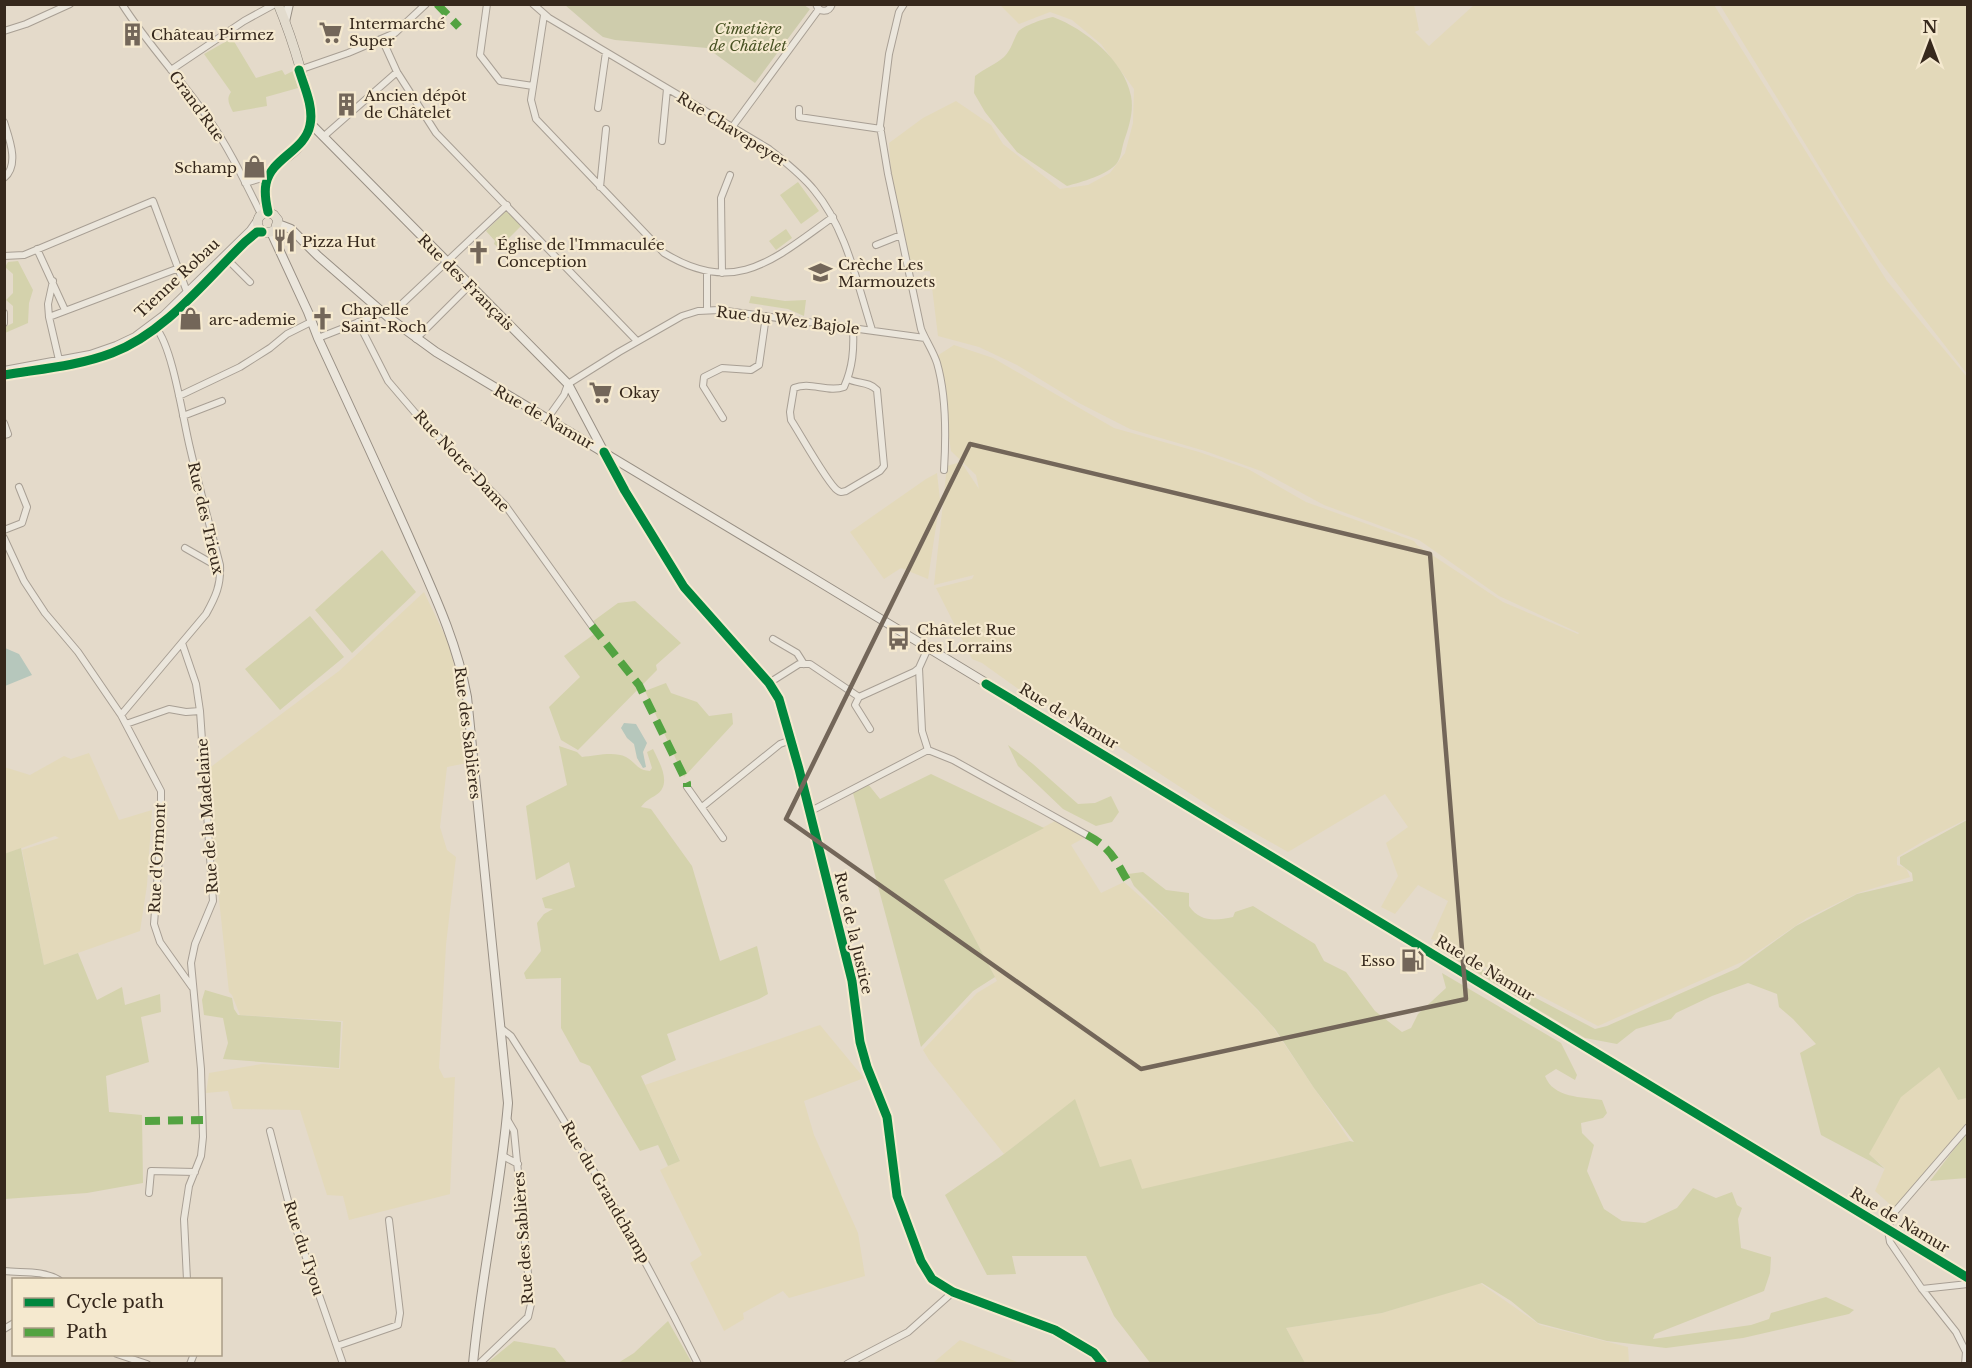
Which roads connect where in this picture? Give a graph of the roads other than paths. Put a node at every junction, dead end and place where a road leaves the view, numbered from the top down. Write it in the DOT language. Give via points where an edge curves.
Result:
graph roads {
  1 [pos="70,4"];
  2 [pos="122,4"];
  3 [pos="289,4"];
  4 [pos="426,4"];
  5 [pos="487,4"];
  6 [pos="533,4"];
  7 [pos="832,4"];
  8 [pos="904,4"];
  9 [pos="276,5"];
  10 [pos="818,7"];
  11 [pos="544,15"];
  12 [pos="285,22"];
  13 [pos="4,31"];
  14 [pos="382,39"];
  15 [pos="606,52"];
  16 [pos="299,69"];
  17 [pos="171,70"];
  18 [pos="397,72"];
  19 [pos="533,86"];
  20 [pos="667,89"];
  21 [pos="598,108"];
  22 [pos="800,109"];
  23 [pos="4,122"];
  24 [pos="310,124"];
  25 [pos="733,126"];
  26 [pos="606,129"];
  27 [pos="881,129"];
  28 [pos="323,137"];
  29 [pos="662,141"];
  30 [pos="730,175"];
  31 [pos="268,176"];
  32 [pos="4,178"];
  33 [pos="245,183"];
  34 [pos="600,186"];
  35 [pos="507,205"];
  36 [pos="262,215"];
  37 [pos="832,217"];
  38 [pos="278,224"];
  39 [pos="266,232"];
  40 [pos="901,235"];
  41 [pos="876,245"];
  42 [pos="37,249"];
  43 [pos="4,256"];
  44 [pos="227,259"];
  45 [pos="447,262"];
  46 [pos="179,268"];
  47 [pos="707,272"];
  48 [pos="722,273"];
  49 [pos="53,281"];
  50 [pos="250,282"];
  51 [pos="470,285"];
  52 [pos="187,292"];
  53 [pos="66,310"];
  54 [pos="707,310"];
  55 [pos="4,313"];
  56 [pos="385,315"];
  57 [pos="766,316"];
  58 [pos="49,317"];
  59 [pos="311,322"];
  60 [pos="358,322"];
  61 [pos="4,323"];
  62 [pos="156,328"];
  63 [pos="853,328"];
  64 [pos="872,330"];
  65 [pos="318,338"];
  66 [pos="924,338"];
  67 [pos="416,339"];
  68 [pos="637,341"];
  69 [pos="59,360"];
  70 [pos="4,370"];
  71 [pos="4,375"];
  72 [pos="848,379"];
  73 [pos="568,384"];
  74 [pos="179,396"];
  75 [pos="222,400"];
  76 [pos="183,416"];
  77 [pos="723,418"];
  78 [pos="547,419"];
  79 [pos="4,423"];
  80 [pos="4,435"];
  81 [pos="604,452"];
  82 [pos="944,470"];
  83 [pos="19,487"];
  84 [pos="4,530"];
  85 [pos="4,538"];
  86 [pos="185,548"];
  87 [pos="220,568"];
  88 [pos="592,626"];
  89 [pos="773,639"];
  90 [pos="182,644"];
  91 [pos="927,648"];
  92 [pos="804,664"];
  93 [pos="919,668"];
  94 [pos="770,683"];
  95 [pos="858,697"];
  96 [pos="200,711"];
  97 [pos="121,715"];
  98 [pos="126,724"];
  99 [pos="870,729"];
  100 [pos="791,740"];
  101 [pos="928,750"];
  102 [pos="687,787"];
  103 [pos="702,807"];
  104 [pos="809,812"];
  105 [pos="1087,835"];
  106 [pos="723,838"];
  107 [pos="192,987"];
  108 [pos="502,1029"];
  109 [pos="507,1119"];
  110 [pos="1968,1127"];
  111 [pos="270,1131"];
  112 [pos="505,1146"];
  113 [pos="516,1149"];
  114 [pos="503,1156"];
  115 [pos="518,1164"];
  116 [pos="195,1172"];
  117 [pos="149,1193"];
  118 [pos="389,1220"];
  119 [pos="1888,1230"];
  120 [pos="4,1271"];
  121 [pos="26,1276"];
  122 [pos="55,1278"];
  123 [pos="187,1278"];
  124 [pos="1968,1278"];
  125 [pos="1968,1284"];
  126 [pos="1922,1288"];
  127 [pos="953,1292"];
  128 [pos="337,1346"];
  129 [pos="474,1354"];
  130 [pos="123,1356"];
  131 [pos="482,1361"];
  132 [pos="147,1364"];
  133 [pos="343,1364"];
  134 [pos="473,1364"];
  135 [pos="698,1364"];
  136 [pos="847,1364"];
  137 [pos="1103,1364"];
  138 [pos="1965,1364"];
  1 -- 13 [label="street"];
  2 -- 17 [label="street, Grand'Rue"];
  3 -- 12 [label="main road"];
  4 -- 14 [label="street" via="395,33"];
  5 -- 19 [label="street" via="480,56 500,81"];
  6 -- 11 [label="street, Rue Chavepeyer"];
  7 -- 10 [label="street" via="826,10"];
  8 -- 27 [label="street" via="889,54"];
  9 -- 12 [label="main road"];
  9 -- 17 [label="street" via="244,21"];
  10 -- 25 [label="street"];
  11 -- 15 [label="street, Rue Chavepeyer"];
  11 -- 19 [label="street"];
  12 -- 16 [label="main road"];
  14 -- 16 [label="street"];
  14 -- 18 [label="street"];
  15 -- 20 [label="street, Rue Chavepeyer"];
  15 -- 21 [label="street"];
  16 -- 24 [label="main road" via="309,103"];
  17 -- 33 [label="street, Grand'Rue" via="207,117"];
  18 -- 28 [label="street"];
  18 -- 35 [label="street" via="436,133"];
  19 -- 34 [label="street" via="532,108 541,125"];
  20 -- 25 [label="street, Rue Chavepeyer"];
  20 -- 29 [label="street, Rue Chavepeyer"];
  22 -- 27 [label="street" via="799,117"];
  23 -- 32 [label="street" via="13,165"];
  24 -- 28 [label="main road, Rue des Français"];
  24 -- 31 [label="main road" via="302,142"];
  25 -- 37 [label="street, Rue Chavepeyer" via="795,169"];
  26 -- 34 [label="street"];
  27 -- 40 [label="street"];
  28 -- 45 [label="main road, Rue des Français"];
  30 -- 48 [label="street" via="721,198"];
  31 -- 33 [label="street"];
  31 -- 36 [label="main road"];
  33 -- 36 [label="street, Grand'Rue"];
  34 -- 47 [label="street" via="664,253"];
  35 -- 45 [label="street"];
  35 -- 68 [label="street"];
  36 -- 38 [label="main road" via="276,217"];
  36 -- 39 [label="main road" via="258,226"];
  36 -- 52 [label="street, Tienne Robau"];
  37 -- 48 [label="street" via="766,263"];
  37 -- 64 [label="street, Rue Chavepeyer"];
  38 -- 39 [label="main road" via="275,230"];
  38 -- 56 [label="main road, Rue de Namur" via="291,230"];
  39 -- 44 [label="main road, Tienne Robau" via="253,235"];
  39 -- 59 [label="main road, Rue des Sablières"];
  40 -- 41 [label="street"];
  40 -- 66 [label="street"];
  42 -- 43 [label="street" via="24,255"];
  42 -- 46 [label="street" via="153,201"];
  42 -- 49 [label="street"];
  44 -- 50 [label="street"];
  44 -- 62 [label="main road, Tienne Robau"];
  45 -- 51 [label="main road, Rue des Français"];
  45 -- 56 [label="street"];
  46 -- 52 [label="street"];
  46 -- 53 [label="street"];
  47 -- 48 [label="street"];
  47 -- 54 [label="street"];
  49 -- 53 [label="street"];
  49 -- 58 [label="street"];
  51 -- 67 [label="street"];
  51 -- 73 [label="main road, Rue des Français"];
  52 -- 69 [label="street, Tienne Robau" via="154,324 135,336 104,350"];
  53 -- 58 [label="street"];
  54 -- 57 [label="street, Rue du Wez Bajole"];
  54 -- 68 [label="street, Rue du Wez Bajole" via="682,316"];
  55 -- 61 [label="street"];
  56 -- 60 [label="street"];
  56 -- 67 [label="main road, Rue de Namur"];
  57 -- 63 [label="street, Rue du Wez Bajole"];
  57 -- 77 [label="street" via="759,365 751,370 722,368 704,377 703,386"];
  58 -- 69 [label="street"];
  59 -- 65 [label="main road, Rue des Sablières"];
  59 -- 74 [label="street" via="240,367"];
  60 -- 65 [label="street"];
  60 -- 88 [label="street, Rue Notre-Dame" via="388,381 505,505"];
  62 -- 71 [label="main road, Tienne Robau" via="110,354"];
  62 -- 74 [label="street, Rue des Trieux" via="163,336"];
  63 -- 64 [label="street, Rue du Wez Bajole"];
  63 -- 72 [label="street" via="854,352"];
  64 -- 66 [label="street, Rue du Wez Bajole"];
  65 -- 108 [label="main road, Rue des Sablières" via="423,568 462,669"];
  66 -- 82 [label="street" via="939,371 946,434"];
  67 -- 78 [label="main road, Rue de Namur"];
  68 -- 73 [label="street, Rue du Wez Bajole"];
  69 -- 70 [label="street, Tienne Robau"];
  72 -- 72 [label="street" via="837,390 801,385 794,388 790,412 791,420 835,489 841,492 884,466 877,390"];
  73 -- 78 [label="street, Rue du Wez Bajole"];
  73 -- 81 [label="main road, Rue des Français"];
  74 -- 76 [label="street, Rue des Trieux"];
  75 -- 76 [label="street"];
  76 -- 87 [label="street, Rue des Trieux"];
  78 -- 81 [label="main road, Rue de Namur"];
  79 -- 80 [label="street" via="8,434"];
  81 -- 91 [label="main road, Rue de Namur"];
  81 -- 94 [label="street, Rue de la Justice" via="684,587"];
  83 -- 84 [label="street" via="26,510 22,523"];
  85 -- 97 [label="street, Rue d'Ormont" via="24,581 45,613 78,652"];
  86 -- 87 [label="street"];
  87 -- 90 [label="street, Rue des Trieux" via="221,581 215,599"];
  89 -- 92 [label="street" via="797,654"];
  90 -- 96 [label="street, Rue de la Madelaine" via="196,684"];
  90 -- 97 [label="street, Rue des Trieux"];
  91 -- 93 [label="street"];
  91 -- 119 [label="main road, Rue de Namur"];
  92 -- 94 [label="street"];
  92 -- 95 [label="street" via="810,664"];
  93 -- 95 [label="street"];
  93 -- 101 [label="street" via="922,731"];
  94 -- 100 [label="street, Rue de la Justice"];
  95 -- 99 [label="street" via="855,705"];
  96 -- 98 [label="street" via="169,708"];
  96 -- 107 [label="street, Rue de la Madelaine" via="213,902 195,944"];
  97 -- 98 [label="street, Rue d'Ormont"];
  98 -- 107 [label="street, Rue d'Ormont" via="160,791 154,924 160,942"];
  100 -- 103 [label="street" via="780,744"];
  100 -- 104 [label="street, Rue de la Justice"];
  101 -- 104 [label="street"];
  101 -- 105 [label="street" via="953,759"];
  102 -- 103 [label="street"];
  103 -- 106 [label="street"];
  104 -- 127 [label="street, Rue de la Justice" via="852,981 860,1042 887,1117 897,1196 921,1262 933,1279"];
  107 -- 116 [label="street, Rue d'Ormont" via="203,1120 201,1156"];
  108 -- 109 [label="main road, Rue des Sablières"];
  108 -- 135 [label="street, Rue du Grandchamp" via="511,1036 558,1109 657,1281"];
  109 -- 112 [label="main road, Rue des Sablières"];
  109 -- 113 [label="street, Rue des Sablières" via="514,1131"];
  110 -- 119 [label="street" via="1892,1215"];
  111 -- 128 [label="street, Rue du Tyou" via="293,1220"];
  112 -- 113 [label="street"];
  112 -- 114 [label="main road, Rue des Sablières"];
  113 -- 115 [label="street, Rue des Sablières"];
  114 -- 115 [label="street, Rue des Sablières"];
  114 -- 129 [label="main road, Rue des Sablières"];
  115 -- 131 [label="street, Rue des Sablières" via="531,1304 528,1317"];
  116 -- 117 [label="street" via="151,1171"];
  116 -- 123 [label="street, Rue d'Ormont" via="184,1219"];
  118 -- 128 [label="street" via="398,1324"];
  119 -- 124 [label="main road, Rue de Namur"];
  119 -- 126 [label="street" via="1890,1242"];
  120 -- 121 [label="street"];
  121 -- 122 [label="street" via="42,1272"];
  125 -- 126 [label="street"];
  126 -- 138 [label="street" via="1956,1332 1966,1352"];
  127 -- 136 [label="street" via="908,1332"];
  127 -- 137 [label="street, Rue de la Justice" via="1055,1330 1094,1353"];
  128 -- 133 [label="street, Rue du Tyou"];
  129 -- 131 [label="street"];
  129 -- 134 [label="main road, Rue des Sablières"];
  130 -- 132 [label="street"];
}
